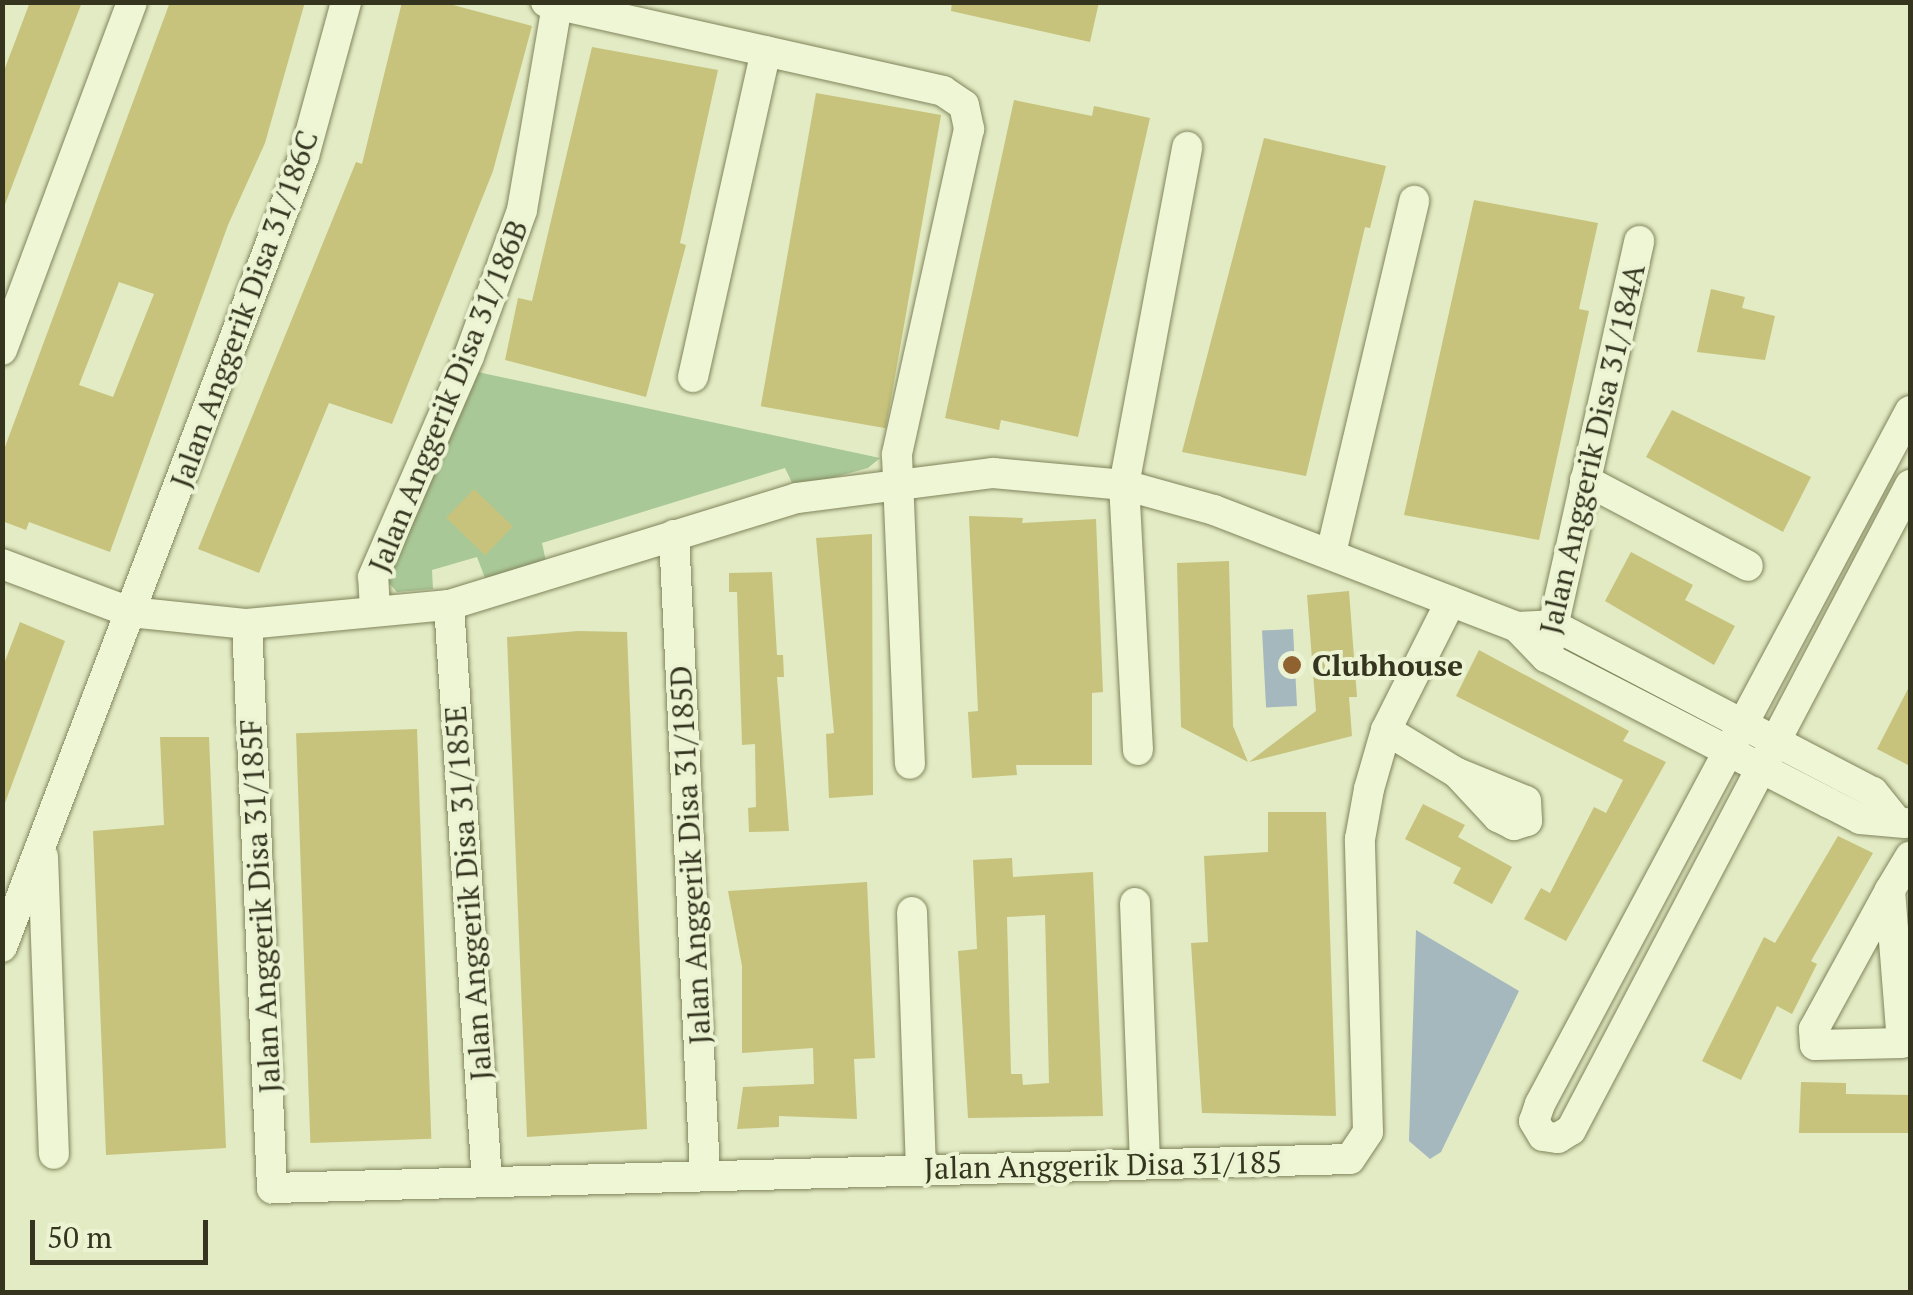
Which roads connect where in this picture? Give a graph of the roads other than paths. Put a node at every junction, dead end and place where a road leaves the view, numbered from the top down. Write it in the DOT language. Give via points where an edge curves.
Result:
graph roads {
  1 [pos="132,2"];
  2 [pos="346,2"];
  3 [pos="551,4"];
  4 [pos="766,51"];
  5 [pos="1187,147"];
  6 [pos="1414,202"];
  7 [pos="1638,241"];
  8 [pos="2,350"];
  9 [pos="693,377"];
  10 [pos="1910,410"];
  11 [pos="1585,480"];
  12 [pos="901,482"];
  13 [pos="1910,484"];
  14 [pos="1124,485"];
  15 [pos="674,536"];
  16 [pos="1330,553"];
  17 [pos="2,564"];
  18 [pos="1748,566"];
  19 [pos="1451,602"];
  20 [pos="449,605"];
  21 [pos="375,610"];
  22 [pos="130,612"];
  23 [pos="247,624"];
  24 [pos="1554,625"];
  25 [pos="1517,626"];
  26 [pos="1546,657"];
  27 [pos="1386,730"];
  28 [pos="1734,737"];
  29 [pos="1138,750"];
  30 [pos="1769,755"];
  31 [pos="910,764"];
  32 [pos="1456,772"];
  33 [pos="1902,821"];
  34 [pos="42,844"];
  35 [pos="1910,857"];
  36 [pos="1890,890"];
  37 [pos="1134,903"];
  38 [pos="912,912"];
  39 [pos="2,948"];
  40 [pos="54,1154"];
  41 [pos="1144,1164"];
  42 [pos="921,1167"];
  43 [pos="705,1174"];
  44 [pos="487,1181"];
  45 [pos="272,1188"];
  1 -- 8 [label="street"];
  2 -- 22 [label="street, Jalan Anggerik Disa 31/186C" via="304,156"];
  3 -- 4 [label="street"];
  3 -- 21 [label="street, Jalan Anggerik Disa 31/186B" via="522,210 468,356 372,577"];
  4 -- 9 [label="street"];
  4 -- 12 [label="street" via="943,90 969,117 898,455"];
  5 -- 14 [label="street"];
  6 -- 16 [label="street"];
  7 -- 11 [label="street, Jalan Anggerik Disa 31/184A"];
  10 -- 28 [label="street"];
  11 -- 18 [label="street"];
  11 -- 24 [label="street, Jalan Anggerik Disa 31/184A"];
  12 -- 14 [label="street" via="993,473"];
  12 -- 15 [label="street" via="797,498"];
  12 -- 31 [label="street"];
  13 -- 30 [label="street"];
  14 -- 16 [label="street"];
  14 -- 29 [label="street"];
  15 -- 20 [label="street"];
  15 -- 43 [label="street, Jalan Anggerik Disa 31/185D"];
  16 -- 19 [label="street"];
  17 -- 22 [label="street"];
  19 -- 25 [label="street"];
  19 -- 27 [label="street, Jalan Anggerik Disa 31/185"];
  20 -- 21 [label="street"];
  20 -- 44 [label="street, Jalan Anggerik Disa 31/185E"];
  21 -- 23 [label="street"];
  22 -- 23 [label="street"];
  22 -- 34 [label="street, Jalan Anggerik Disa 31/186C"];
  23 -- 45 [label="street, Jalan Anggerik Disa 31/185F"];
  24 -- 25 [label="street"];
  24 -- 26 [label="street, Jalan Anggerik Disa 31/184A"];
  24 -- 28 [label="street"];
  25 -- 26 [label="street"];
  26 -- 28 [label="street"];
  27 -- 32 [label="street"];
  27 -- 41 [label="street, Jalan Anggerik Disa 31/185" via="1360,839 1366,1143 1339,1162"];
  28 -- 30 [label="street"];
  28 -- 30 [label="street" via="1540,1104 1534,1121 1543,1136 1558,1138 1571,1130"];
  30 -- 33 [label="street" via="1836,790 1873,792"];
  34 -- 39 [label="street, Jalan Anggerik Disa 31/186C"];
  34 -- 40 [label="street"];
  35 -- 36 [label="street"];
  36 -- 36 [label="street" via="1902,1044 1814,1045 1814,1028"];
  37 -- 41 [label="street"];
  38 -- 42 [label="street"];
  41 -- 42 [label="street, Jalan Anggerik Disa 31/185"];
  42 -- 43 [label="street, Jalan Anggerik Disa 31/185"];
  43 -- 44 [label="street, Jalan Anggerik Disa 31/185"];
  44 -- 45 [label="street, Jalan Anggerik Disa 31/185"];
}
